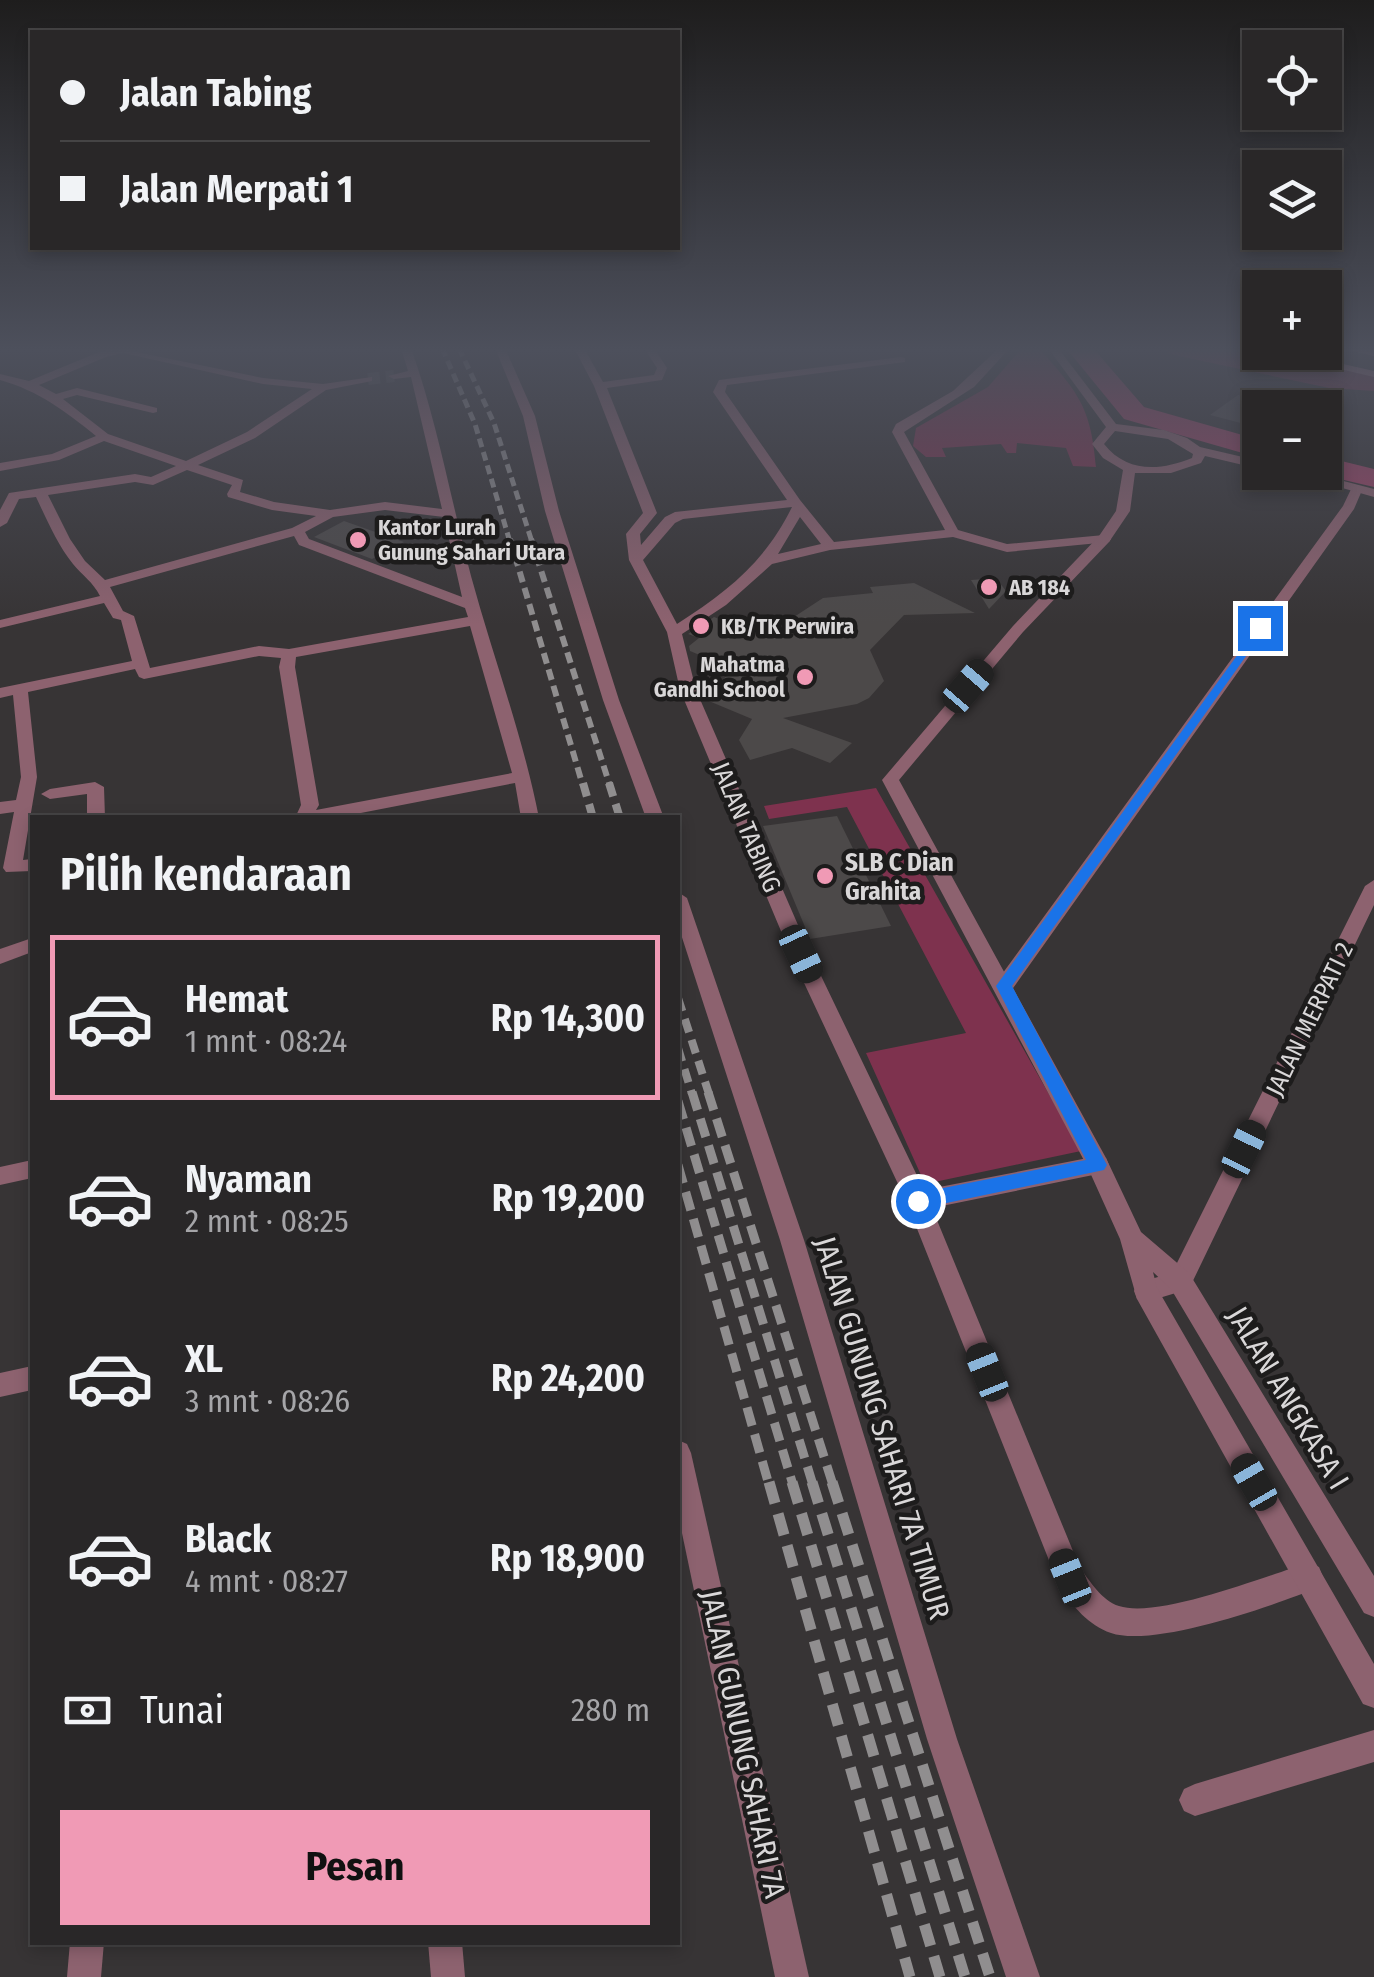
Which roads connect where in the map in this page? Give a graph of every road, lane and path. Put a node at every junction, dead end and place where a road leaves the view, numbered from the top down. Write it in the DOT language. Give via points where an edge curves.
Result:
graph roads {
  1 [pos="99,440"];
  2 [pos="111,440"];
  3 [pos="240,440"];
  4 [pos="431,440"];
  5 [pos="535,440"];
  6 [pos="621,440"];
  7 [pos="752,440"];
  8 [pos="902,440"];
  9 [pos="1101,440"];
  10 [pos="1176,440"];
  11 [pos="1200,451"];
  12 [pos="1242,460"];
  13 [pos="190,464"];
  14 [pos="6,466"];
  15 [pos="1129,469"];
  16 [pos="1366,490"];
  17 [pos="41,493"];
  18 [pos="14,496"];
  19 [pos="797,505"];
  20 [pos="650,513"];
  21 [pos="330,514"];
  22 [pos="448,514"];
  23 [pos="670,520"];
  24 [pos="0,523"];
  25 [pos="297,530"];
  26 [pos="953,533"];
  27 [pos="1104,539"];
  28 [pos="830,546"];
  29 [pos="636,560"];
  30 [pos="767,562"];
  31 [pos="105,592"];
  32 [pos="474,613"];
  33 [pos="0,624"];
  34 [pos="674,632"];
  35 [pos="289,654"];
  36 [pos="138,664"];
  37 [pos="20,690"];
  38 [pos="0,693"];
  39 [pos="524,776"];
  40 [pos="50,794"];
  41 [pos="24,805"];
  42 [pos="0,808"];
  43 [pos="96,815"];
  44 [pos="305,815"];
  45 [pos="315,815"];
  46 [pos="530,815"];
  47 [pos="654,815"];
  48 [pos="6,869"];
  49 [pos="1374,886"];
  50 [pos="680,904"];
  51 [pos="30,946"];
  52 [pos="0,956"];
  53 [pos="1004,986"];
  54 [pos="1098,1165"];
  55 [pos="30,1169"];
  56 [pos="0,1176"];
  57 [pos="918,1201"];
  58 [pos="1132,1238"];
  59 [pos="1180,1281"];
  60 [pos="1146,1291"];
  61 [pos="30,1378"];
  62 [pos="0,1385"];
  63 [pos="680,1462"];
  64 [pos="1309,1577"];
  65 [pos="1374,1604"];
  66 [pos="1374,1692"];
  67 [pos="1374,1746"];
  68 [pos="1196,1800"];
  69 [pos="87,1945"];
  70 [pos="444,1945"];
  71 [pos="84,1977"];
  72 [pos="448,1977"];
  73 [pos="792,1977"];
  74 [pos="1023,1977"];
  1 -- 14 [label="street"];
  2 -- 13 [label="street"];
  3 -- 13 [label="street"];
  4 -- 22 [label="street"];
  5 -- 47 [label="street" via="611,700"];
  6 -- 20 [label="street"];
  7 -- 19 [label="street"];
  8 -- 26 [label="street"];
  9 -- 15 [label="street" via="1107,456"];
  10 -- 11 [label="street"];
  11 -- 12 [label="street"];
  11 -- 15 [label="street" via="1174,470"];
  13 -- 17 [label="street" via="150,482 134,478"];
  13 -- 21 [label="street" via="239,483 233,494"];
  14 -- 18 [label="street" via="17,484"];
  15 -- 27 [label="street, JALAN ANGKASA I" via="1123,510"];
  16 -- 53 [label="street"];
  17 -- 18 [label="street"];
  17 -- 31 [label="street" via="63,539"];
  18 -- 24 [label="street"];
  19 -- 23 [label="street"];
  19 -- 28 [label="street"];
  19 -- 30 [label="street"];
  20 -- 23 [label="street"];
  20 -- 29 [label="street" via="633,534"];
  21 -- 22 [label="street" via="386,506"];
  21 -- 25 [label="street"];
  22 -- 32 [label="street"];
  23 -- 29 [label="street"];
  25 -- 31 [label="street"];
  25 -- 32 [label="street" via="304,542"];
  26 -- 27 [label="street" via="1007,548"];
  26 -- 28 [label="street"];
  27 -- 53 [label="street, JALAN ANGKASA I" via="1018,628 890,780"];
  28 -- 30 [label="street"];
  29 -- 34 [label="street, JALAN TABING"];
  30 -- 34 [label="street"];
  31 -- 33 [label="street"];
  31 -- 36 [label="street" via="118,615 127,616"];
  32 -- 35 [label="street"];
  32 -- 39 [label="street"];
  34 -- 57 [label="street, JALAN TABING" via="688,690 801,954"];
  35 -- 36 [label="street" via="259,651 144,674"];
  35 -- 44 [label="street" via="310,805"];
  36 -- 37 [label="street"];
  37 -- 38 [label="street"];
  37 -- 41 [label="street" via="29,777"];
  39 -- 45 [label="street"];
  39 -- 46 [label="street"];
  40 -- 43 [label="street" via="96,787"];
  41 -- 42 [label="street"];
  41 -- 48 [label="street"];
  49 -- 59 [label="street, JALAN MERPATI 2"];
  50 -- 74 [label="street, JALAN GUNUNG SAHARI 7A TIMUR"];
  51 -- 52 [label="street"];
  53 -- 54 [label="street, JALAN ANGKASA I"];
  54 -- 57 [label="street"];
  54 -- 58 [label="street, JALAN ANGKASA I"];
  55 -- 56 [label="street"];
  57 -- 64 [label="street, JALAN TABING" via="1070,1578 1091,1606 1116,1621 1150,1624"];
  58 -- 59 [label="street, JALAN ANGKASA I"];
  58 -- 60 [label="street, JALAN ANGKASA I"];
  59 -- 60 [label="street"];
  59 -- 65 [label="street, JALAN ANGKASA I"];
  60 -- 64 [label="street, JALAN ANGKASA I"];
  61 -- 62 [label="street"];
  63 -- 73 [label="street, JALAN GUNUNG SAHARI 7A"];
  64 -- 66 [label="street, JALAN ANGKASA I"];
  67 -- 68 [label="street"];
  69 -- 71 [label="street"];
  70 -- 72 [label="street"];
}
